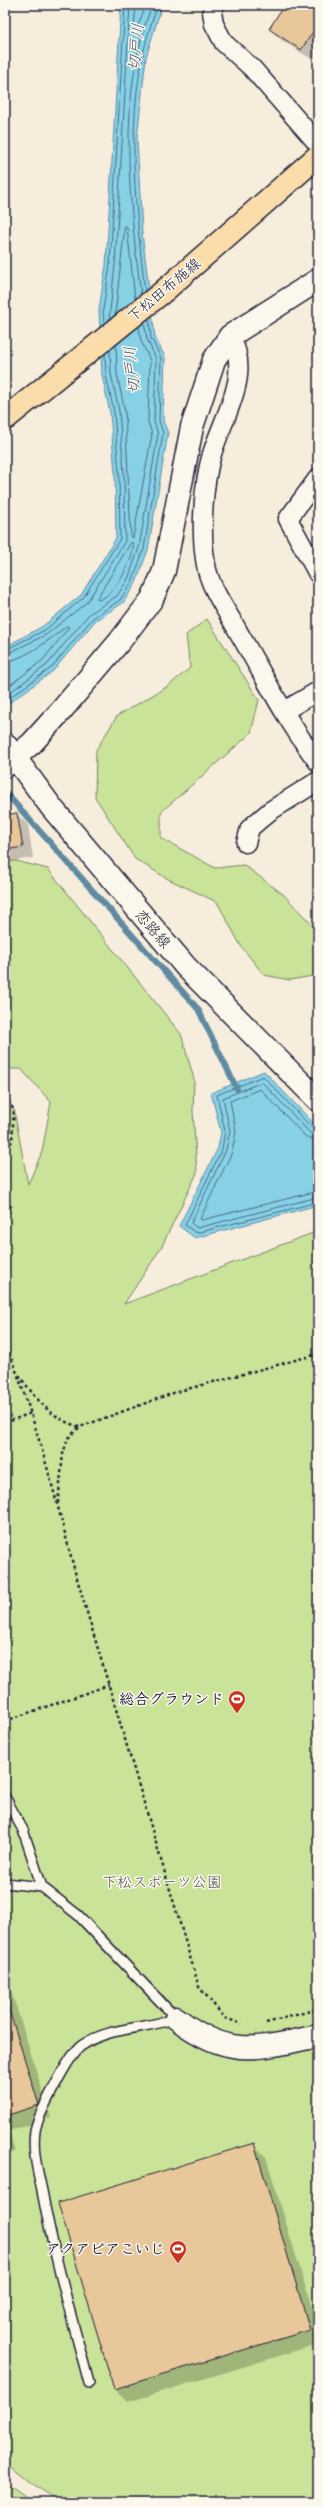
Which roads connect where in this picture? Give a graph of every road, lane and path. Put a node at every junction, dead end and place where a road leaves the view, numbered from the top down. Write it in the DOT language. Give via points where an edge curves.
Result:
graph roads {
  1 [pos="215,5"];
  2 [pos="318,144"];
  3 [pos="318,156"];
  4 [pos="318,280"];
  5 [pos="230,336"];
  6 [pos="5,419"];
  7 [pos="318,478"];
  8 [pos="318,574"];
  9 [pos="318,691"];
  10 [pos="284,711"];
  11 [pos="9,756"];
  12 [pos="318,762"];
  13 [pos="318,781"];
  14 [pos="246,843"];
  15 [pos="5,1096"];
  16 [pos="318,1100"];
  17 [pos="5,1151"];
  18 [pos="12,1202"];
  19 [pos="5,1219"];
  20 [pos="5,1342"];
  21 [pos="318,1354"];
  22 [pos="17,1371"];
  23 [pos="31,1414"];
  24 [pos="5,1423"];
  25 [pos="80,1427"];
  26 [pos="58,1505"];
  27 [pos="109,1685"];
  28 [pos="5,1721"];
  29 [pos="5,1797"];
  30 [pos="5,1882"];
  31 [pos="42,1887"];
  32 [pos="318,2009"];
  33 [pos="176,2018"];
  34 [pos="262,2024"];
  35 [pos="249,2026"];
  36 [pos="318,2036"];
  37 [pos="89,2383"];
  1 -- 2 [label="street" via="212,12 214,24 224,43 252,68"];
  3 -- 6 [label="main road, 下松田布施線" via="164,291"];
  4 -- 5 [label="street"];
  5 -- 10 [label="street" via="237,349 240,365 229,412 212,454 205,488 206,566 217,594"];
  5 -- 11 [label="street" via="214,360 192,427 172,537 164,571 152,599 60,712"];
  7 -- 8 [label="street" via="288,519"];
  9 -- 10 [label="street"];
  10 -- 12 [label="street"];
  11 -- 16 [label="street, 恋路線" via="186,967"];
  13 -- 14 [label="street" via="270,811 250,828"];
  15 -- 17 [label="path" via="14,1110 12,1141"];
  18 -- 19 [label="path"];
  20 -- 22 [label="path"];
  21 -- 25 [label="path" via="176,1392"];
  22 -- 23 [label="path"];
  22 -- 25 [label="path" via="40,1404 65,1423"];
  23 -- 24 [label="path"];
  23 -- 26 [label="path"];
  25 -- 26 [label="path" via="68,1438 63,1454"];
  26 -- 27 [label="path"];
  27 -- 28 [label="path"];
  27 -- 35 [label="path" via="199,1987 225,2018"];
  29 -- 31 [label="lane" via="23,1830"];
  30 -- 31 [label="lane"];
  31 -- 33 [label="lane" via="78,1915"];
  32 -- 34 [label="path"];
  33 -- 36 [label="street" via="197,2034 239,2048 260,2048"];
  33 -- 37 [label="lane" via="161,2024 126,2028 106,2034 80,2047 68,2062 35,2130 34,2149 51,2240"];
}
